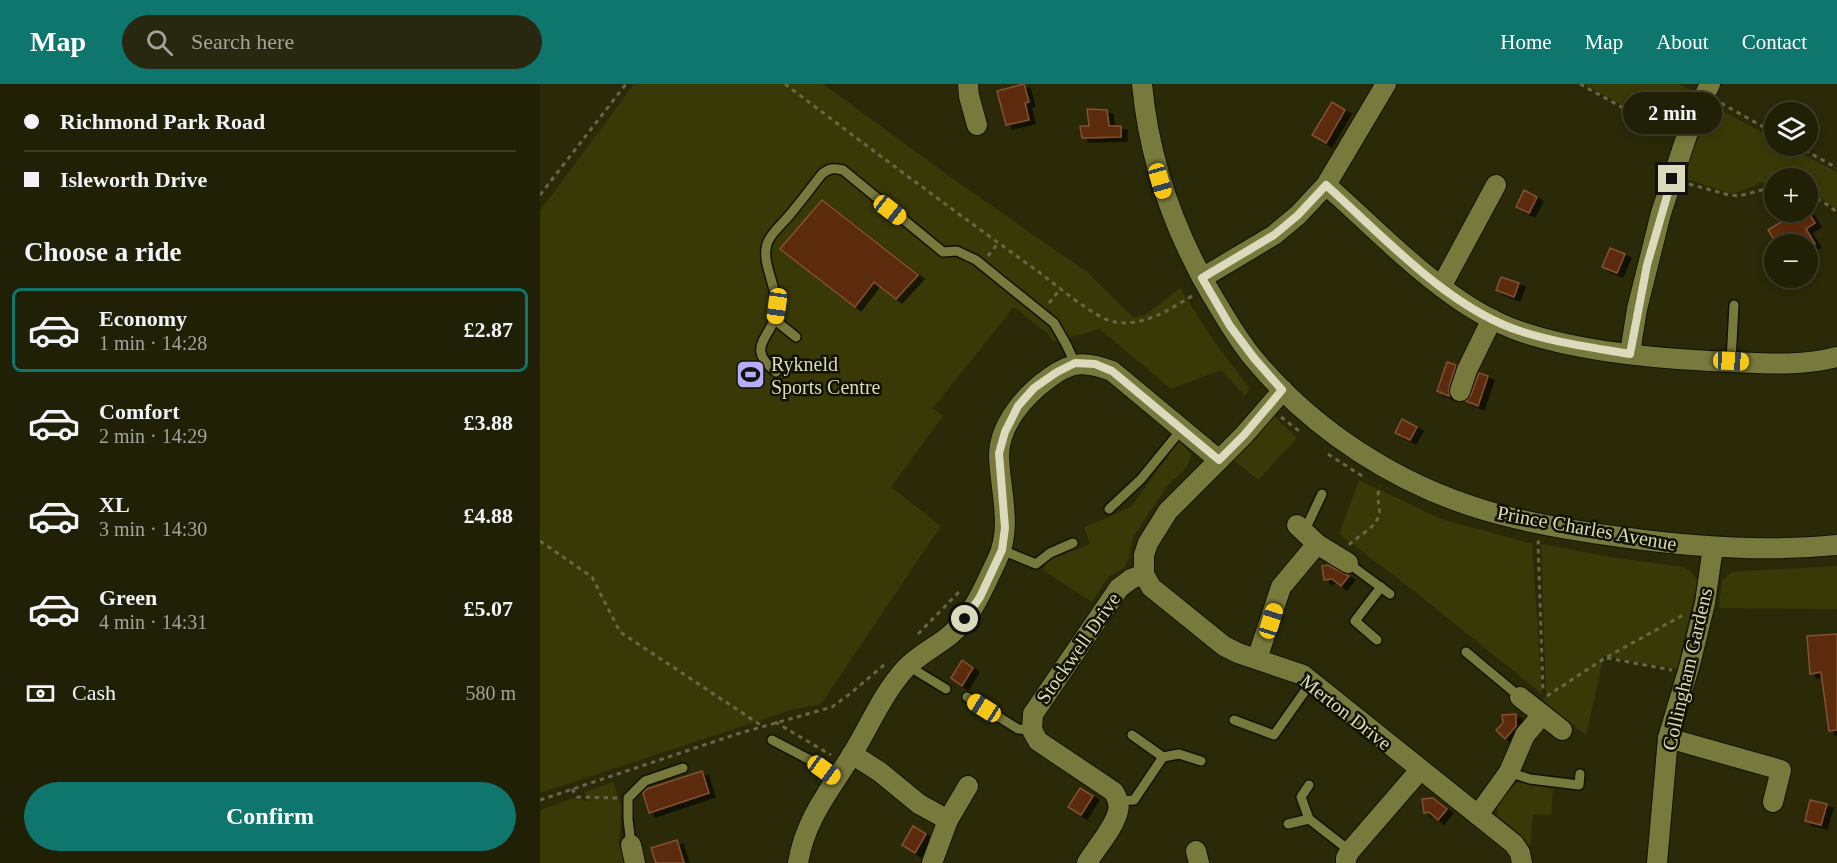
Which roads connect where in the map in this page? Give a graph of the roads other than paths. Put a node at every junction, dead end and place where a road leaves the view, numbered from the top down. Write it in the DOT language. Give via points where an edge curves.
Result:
graph roads {
  1 [pos="968,84"];
  2 [pos="1142,84"];
  3 [pos="1386,84"];
  4 [pos="1708,89"];
  5 [pos="977,125"];
  6 [pos="1326,185"];
  7 [pos="1496,185"];
  8 [pos="1205,283"];
  9 [pos="1441,286"];
  10 [pos="1734,305"];
  11 [pos="1492,319"];
  12 [pos="775,320"];
  13 [pos="796,337"];
  14 [pos="1630,354"];
  15 [pos="1837,357"];
  16 [pos="1731,361"];
  17 [pos="1075,363"];
  18 [pos="776,372"];
  19 [pos="1282,390"];
  20 [pos="1460,391"];
  21 [pos="1181,430"];
  22 [pos="1219,460"];
  23 [pos="1322,494"];
  24 [pos="1109,509"];
  25 [pos="1306,534"];
  26 [pos="1073,543"];
  27 [pos="1837,545"];
  28 [pos="1713,547"];
  29 [pos="1002,550"];
  30 [pos="1343,559"];
  31 [pos="1144,574"];
  32 [pos="1381,587"];
  33 [pos="1390,594"];
  34 [pos="1377,640"];
  35 [pos="1466,652"];
  36 [pos="1257,659"];
  37 [pos="911,663"];
  38 [pos="1312,681"];
  39 [pos="946,689"];
  40 [pos="968,697"];
  41 [pos="1520,697"];
  42 [pos="1542,715"];
  43 [pos="1233,720"];
  44 [pos="1032,730"];
  45 [pos="1562,730"];
  46 [pos="1132,735"];
  47 [pos="1668,738"];
  48 [pos="772,740"];
  49 [pos="1163,757"];
  50 [pos="1201,761"];
  51 [pos="845,766"];
  52 [pos="683,768"];
  53 [pos="1420,770"];
  54 [pos="1509,772"];
  55 [pos="1580,774"];
  56 [pos="1309,785"];
  57 [pos="968,786"];
  58 [pos="1118,801"];
  59 [pos="1773,802"];
  60 [pos="1478,814"];
  61 [pos="1309,819"];
  62 [pos="948,820"];
  63 [pos="1288,824"];
  64 [pos="633,854"];
  65 [pos="1348,857"];
  66 [pos="798,863"];
  67 [pos="932,863"];
  68 [pos="1086,863"];
  69 [pos="1522,863"];
  70 [pos="1657,863"];
  1 -- 5 [label="street"];
  2 -- 8 [label="street, Prince Charles Avenue" via="1155,164 1166,199"];
  3 -- 6 [label="street"];
  4 -- 14 [label="street" via="1672,179 1647,265"];
  6 -- 8 [label="street" via="1274,235"];
  6 -- 9 [label="street"];
  7 -- 9 [label="street"];
  8 -- 19 [label="street, Prince Charles Avenue" via="1230,326"];
  9 -- 11 [label="street"];
  10 -- 16 [label="lane"];
  11 -- 14 [label="street" via="1521,332"];
  11 -- 20 [label="street"];
  12 -- 13 [label="lane"];
  12 -- 17 [label="lane" via="777,306 767,244 822,174 834,168 843,170 943,252 957,251 976,260 1054,323"];
  12 -- 18 [label="lane" via="760,347 760,356"];
  14 -- 16 [label="street"];
  15 -- 16 [label="street" via="1799,362"];
  17 -- 21 [label="street" via="1095,364 1112,371"];
  17 -- 29 [label="street" via="1034,388 1018,406 1005,432 999,453 1005,528"];
  19 -- 22 [label="street"];
  19 -- 28 [label="street, Prince Charles Avenue" via="1360,453 1448,498 1533,522 1653,542"];
  21 -- 22 [label="street"];
  21 -- 24 [label="lane"];
  22 -- 31 [label="street" via="1168,511 1148,543"];
  23 -- 25 [label="lane"];
  25 -- 30 [label="street"];
  25 -- 36 [label="street" via="1281,587"];
  26 -- 29 [label="lane" via="1036,564"];
  27 -- 28 [label="street, Prince Charles Avenue"];
  28 -- 47 [label="street, Collingham Gardens" via="1705,603"];
  29 -- 37 [label="street" via="965,619"];
  30 -- 32 [label="lane"];
  31 -- 36 [label="street, Merton Drive" via="1151,587 1224,646"];
  31 -- 44 [label="street, Stockwell Drive" via="1119,588 1033,714"];
  32 -- 33 [label="lane"];
  32 -- 34 [label="lane" via="1355,621"];
  35 -- 41 [label="lane"];
  36 -- 38 [label="street, Merton Drive"];
  37 -- 39 [label="lane" via="918,672"];
  37 -- 51 [label="street" via="893,684"];
  38 -- 43 [label="lane" via="1274,735"];
  38 -- 53 [label="street, Merton Drive"];
  40 -- 44 [label="lane" via="1018,729"];
  41 -- 42 [label="street"];
  42 -- 45 [label="street"];
  42 -- 54 [label="street" via="1526,735"];
  44 -- 58 [label="street, Stockwell Drive" via="1038,741 1114,792"];
  46 -- 49 [label="lane"];
  47 -- 59 [label="street" via="1781,770"];
  47 -- 70 [label="street, Collingham Gardens"];
  48 -- 51 [label="lane" via="812,761"];
  49 -- 50 [label="lane" via="1179,754"];
  49 -- 58 [label="lane" via="1134,800"];
  51 -- 62 [label="street" via="880,772 919,804"];
  51 -- 66 [label="street" via="810,820"];
  52 -- 64 [label="lane" via="645,781 628,798"];
  53 -- 60 [label="street, Merton Drive"];
  53 -- 65 [label="street"];
  54 -- 55 [label="lane" via="1530,779 1579,785"];
  54 -- 60 [label="street"];
  56 -- 61 [label="lane" via="1301,797"];
  57 -- 62 [label="street"];
  58 -- 68 [label="street" via="1114,820"];
  60 -- 69 [label="street, Merton Drive" via="1514,844"];
  61 -- 63 [label="lane"];
  61 -- 65 [label="lane"];
  62 -- 67 [label="street"];
}
